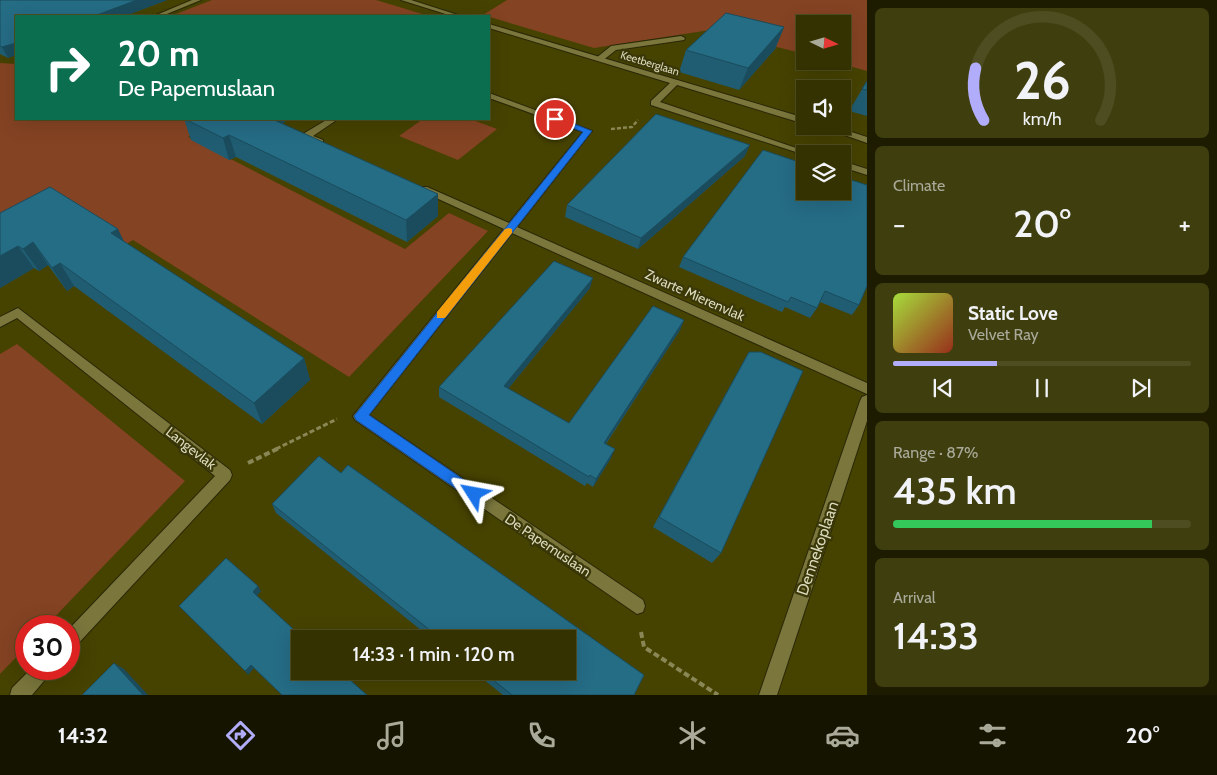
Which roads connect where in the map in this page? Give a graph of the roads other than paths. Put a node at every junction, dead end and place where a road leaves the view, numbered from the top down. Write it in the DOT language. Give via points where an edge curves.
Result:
graph roads {
  1 [pos="198,0"];
  2 [pos="404,0"];
  3 [pos="160,15"];
  4 [pos="455,15"];
  5 [pos="490,26"];
  6 [pos="681,38"];
  7 [pos="599,59"];
  8 [pos="675,82"];
  9 [pos="490,95"];
  10 [pos="796,118"];
  11 [pos="332,120"];
  12 [pos="851,135"];
  13 [pos="867,140"];
  14 [pos="333,148"];
  15 [pos="796,149"];
  16 [pos="851,167"];
  17 [pos="867,172"];
  18 [pos="413,184"];
  19 [pos="511,228"];
  20 [pos="0,323"];
  21 [pos="867,389"];
  22 [pos="867,401"];
  23 [pos="637,606"];
  24 [pos="80,629"];
  25 [pos="32,680"];
  26 [pos="18,695"];
  27 [pos="768,695"];
  1 -- 3 [label="street"];
  2 -- 4 [label="street"];
  5 -- 7 [label="street, Keetberglaan"];
  6 -- 7 [label="street" via="614,48"];
  7 -- 8 [label="street, Keetberglaan"];
  8 -- 10 [label="street, Keetberglaan"];
  8 -- 15 [label="street" via="654,103"];
  9 -- 19 [label="street" via="588,131"];
  11 -- 14 [label="street" via="306,136"];
  12 -- 13 [label="street"];
  16 -- 17 [label="street"];
  18 -- 19 [label="street, Zwarte Mierenvlak"];
  19 -- 21 [label="street, Zwarte Mierenvlak"];
  19 -- 23 [label="street, De Papemuslaan" via="360,416"];
  20 -- 24 [label="street, Langevlak" via="18,312 225,475"];
  22 -- 27 [label="street, Dennekoplaan"];
  25 -- 26 [label="street"];
}
